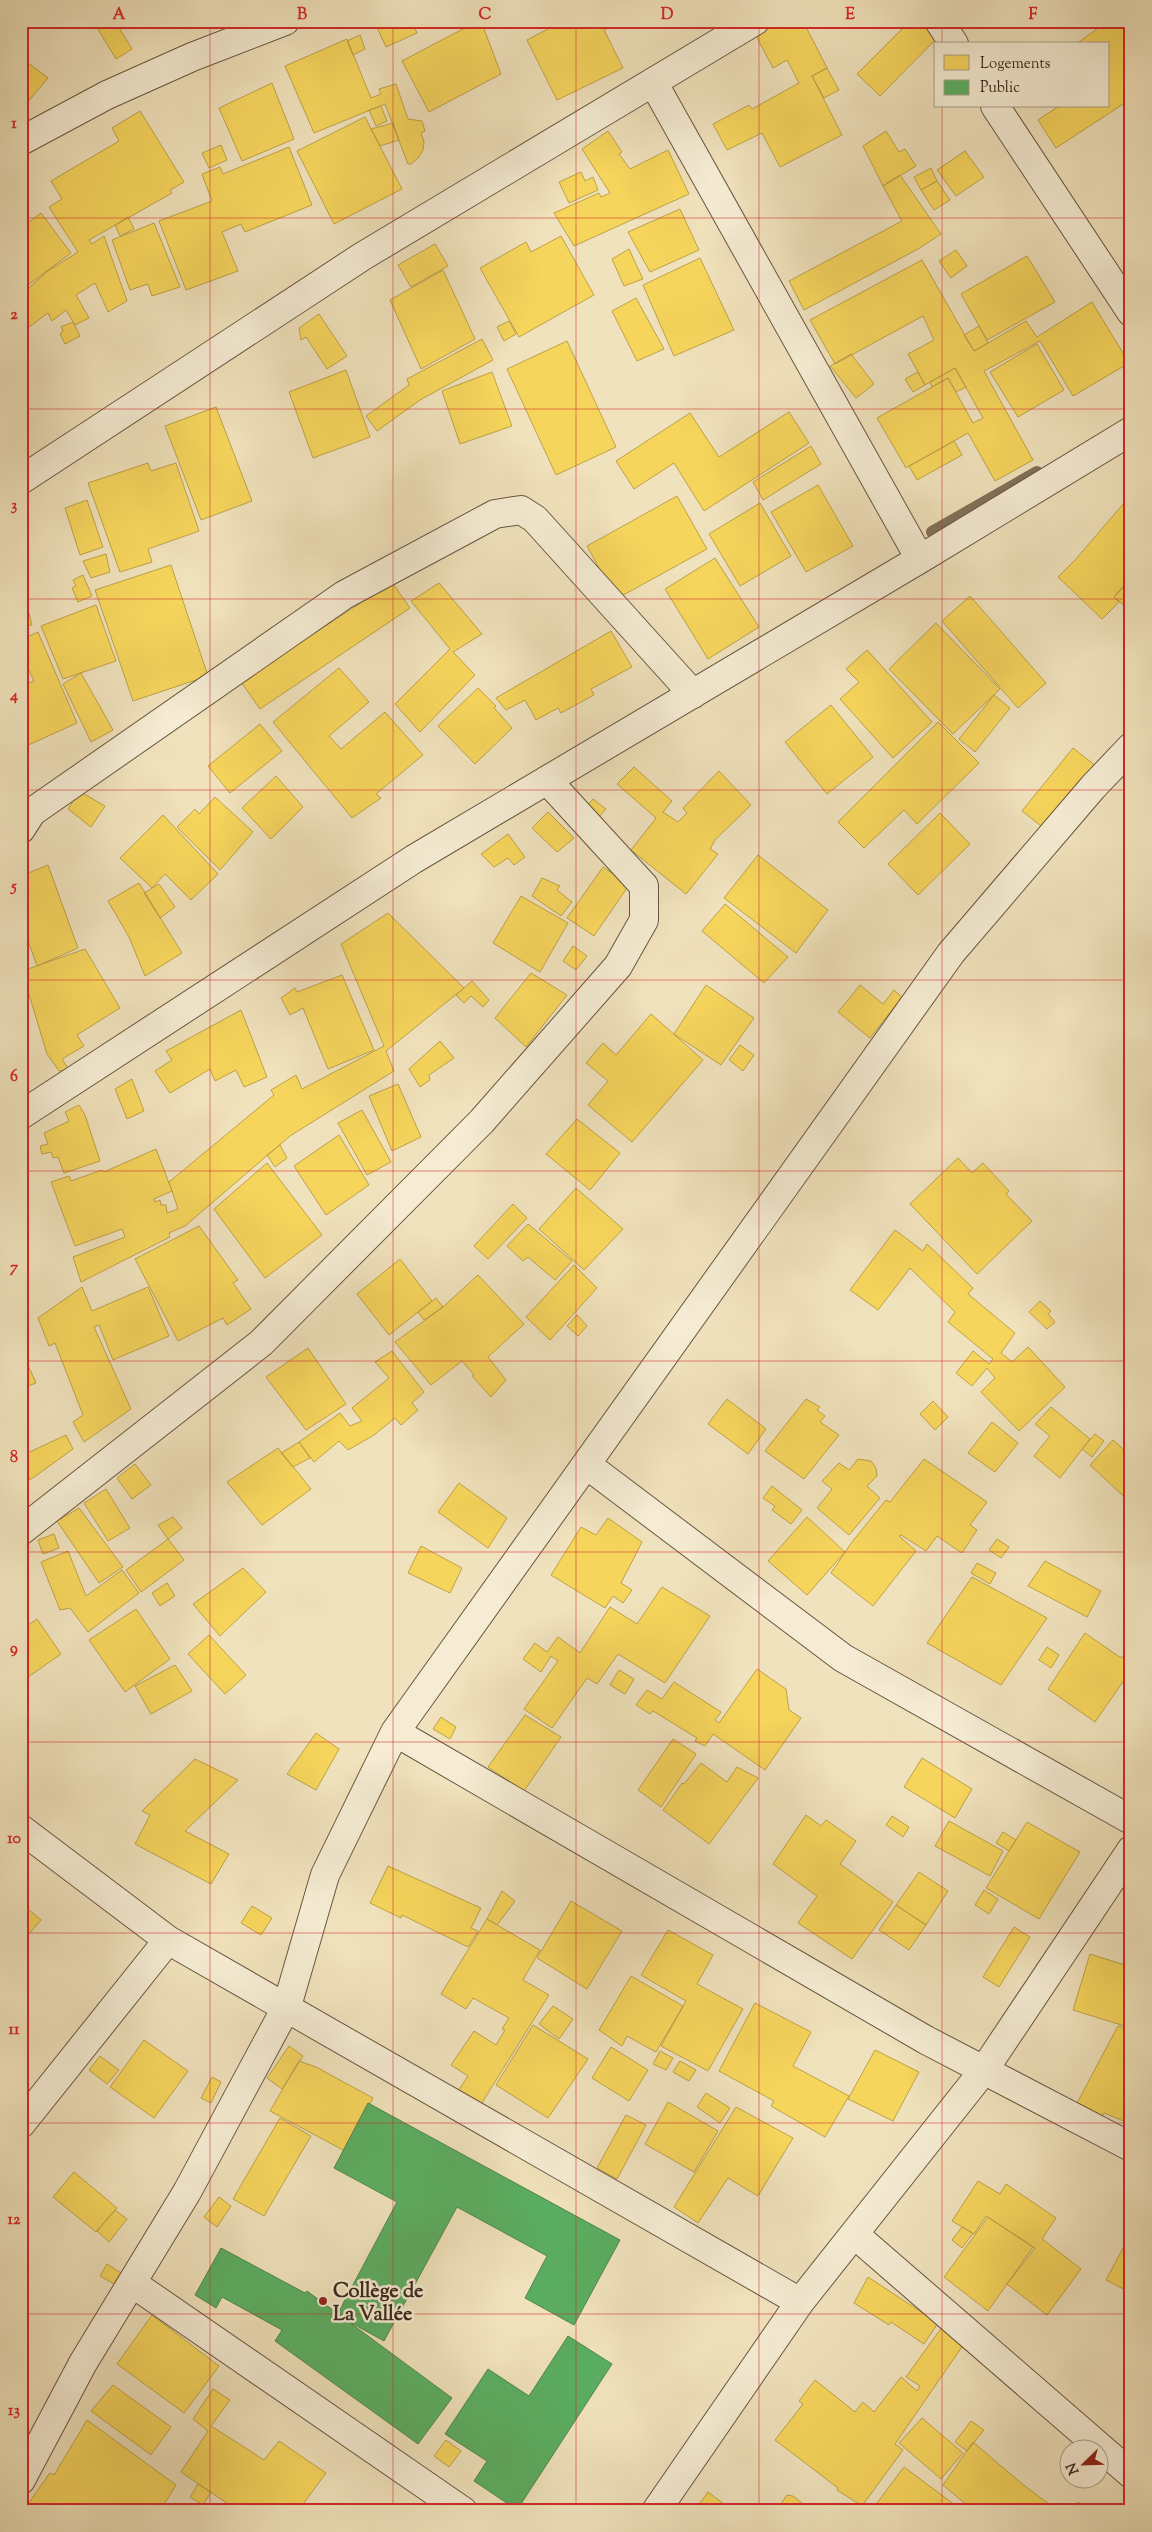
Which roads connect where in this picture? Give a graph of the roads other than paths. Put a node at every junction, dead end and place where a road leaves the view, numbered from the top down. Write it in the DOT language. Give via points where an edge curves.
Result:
graph roads {
  1 [pos="286,21"];
  2 [pos="755,21"];
  3 [pos="939,21"];
  4 [pos="953,42"];
  5 [pos="653,82"];
  6 [pos="996,108"];
  7 [pos="21,141"];
  8 [pos="1131,312"];
  9 [pos="1131,431"];
  10 [pos="21,480"];
  11 [pos="920,559"];
  12 [pos="693,694"];
  13 [pos="1131,747"];
  14 [pos="547,780"];
  15 [pos="21,829"];
  16 [pos="21,1115"];
  17 [pos="587,1465"];
  18 [pos="21,1531"];
  19 [pos="396,1732"];
  20 [pos="1131,1820"];
  21 [pos="21,1829"];
  22 [pos="1131,1850"];
  23 [pos="168,1940"];
  24 [pos="287,2006"];
  25 [pos="984,2070"];
  26 [pos="21,2124"];
  27 [pos="1131,2147"];
  28 [pos="854,2234"];
  29 [pos="132,2283"];
  30 [pos="800,2302"];
  31 [pos="1131,2474"];
  32 [pos="21,2480"];
  33 [pos="463,2511"];
  34 [pos="656,2511"];
  1 -- 7 [label="street" via="192,57 107,95"];
  2 -- 5 [label="street"];
  3 -- 4 [label="street"];
  5 -- 10 [label="street" via="363,256"];
  5 -- 11 [label="street"];
  6 -- 8 [label="street"];
  9 -- 11 [label="street"];
  11 -- 12 [label="street"];
  12 -- 14 [label="street"];
  12 -- 15 [label="street" via="535,518 521,510 495,514 344,594 32,812"];
  13 -- 17 [label="street" via="951,953"];
  14 -- 16 [label="street" via="414,859"];
  14 -- 18 [label="street" via="644,886 644,920 618,966 482,1121 261,1343"];
  17 -- 19 [label="street"];
  17 -- 20 [label="street" via="843,1658"];
  19 -- 24 [label="street" via="325,1875"];
  19 -- 25 [label="street" via="926,2040"];
  21 -- 23 [label="street"];
  22 -- 25 [label="street"];
  23 -- 24 [label="street"];
  23 -- 26 [label="street"];
  24 -- 29 [label="street" via="186,2192"];
  24 -- 30 [label="street"];
  25 -- 27 [label="street"];
  25 -- 28 [label="street"];
  28 -- 30 [label="street"];
  28 -- 31 [label="street"];
  29 -- 32 [label="street" via="83,2363"];
  29 -- 33 [label="street"];
  30 -- 34 [label="street"];
}
